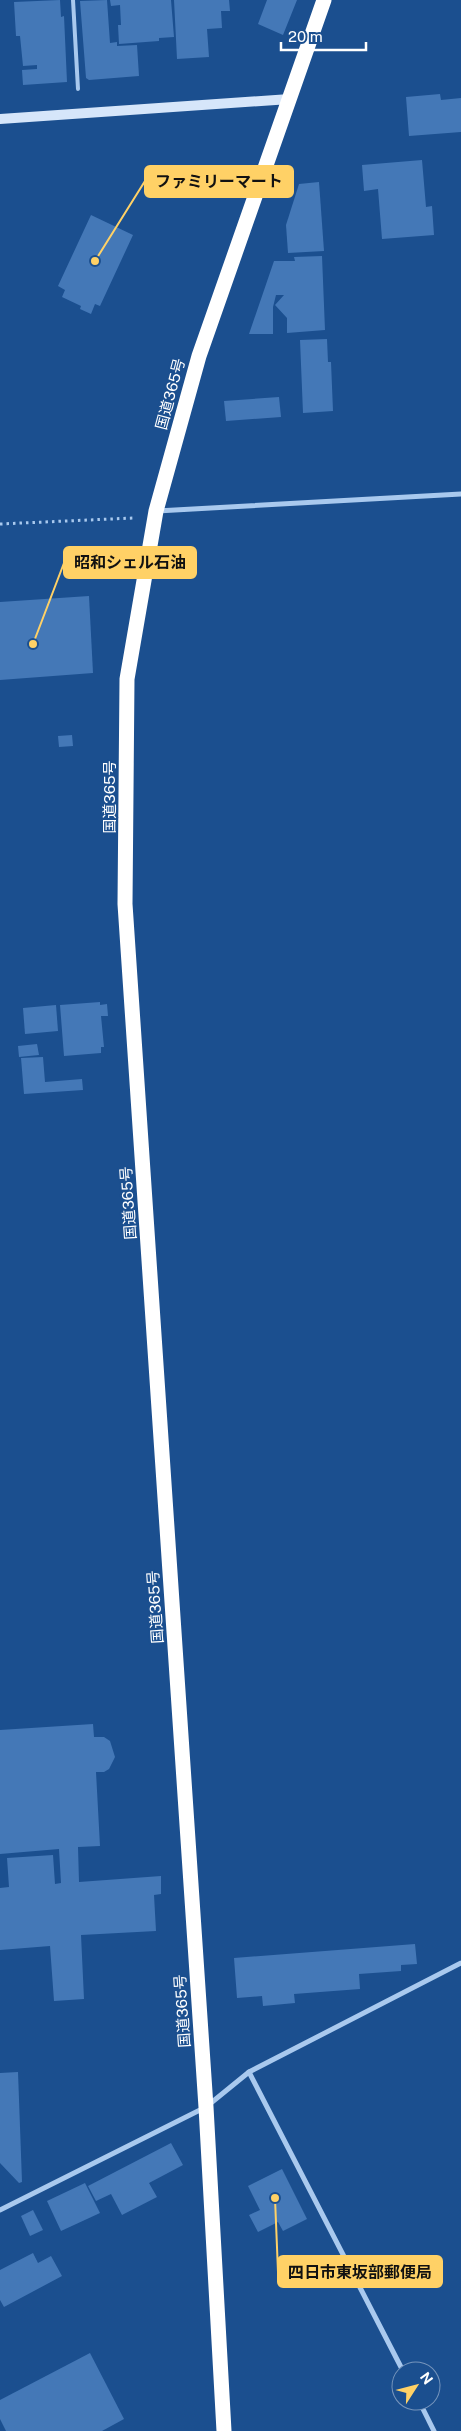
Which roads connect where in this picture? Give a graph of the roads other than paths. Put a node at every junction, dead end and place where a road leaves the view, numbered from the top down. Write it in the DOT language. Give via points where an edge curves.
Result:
graph roads {
  1 [pos="73,0"];
  2 [pos="324,0"];
  3 [pos="78,90"];
  4 [pos="290,99"];
  5 [pos="0,119"];
  6 [pos="461,494"];
  7 [pos="156,514"];
  8 [pos="461,1963"];
  9 [pos="249,2072"];
  10 [pos="206,2107"];
  11 [pos="0,2210"];
  12 [pos="398,2361"];
  13 [pos="424,2411"];
  14 [pos="224,2431"];
  15 [pos="434,2431"];
  1 -- 3 [label="lane"];
  2 -- 4 [label="highway, 国道365号"];
  4 -- 5 [label="street"];
  4 -- 7 [label="highway, 国道365号" via="198,356"];
  6 -- 7 [label="street"];
  7 -- 10 [label="highway, 国道365号" via="127,679 126,904"];
  8 -- 9 [label="street"];
  9 -- 10 [label="street"];
  9 -- 12 [label="street"];
  10 -- 11 [label="street"];
  10 -- 14 [label="highway, 国道365号"];
  13 -- 15 [label="street"];
}
